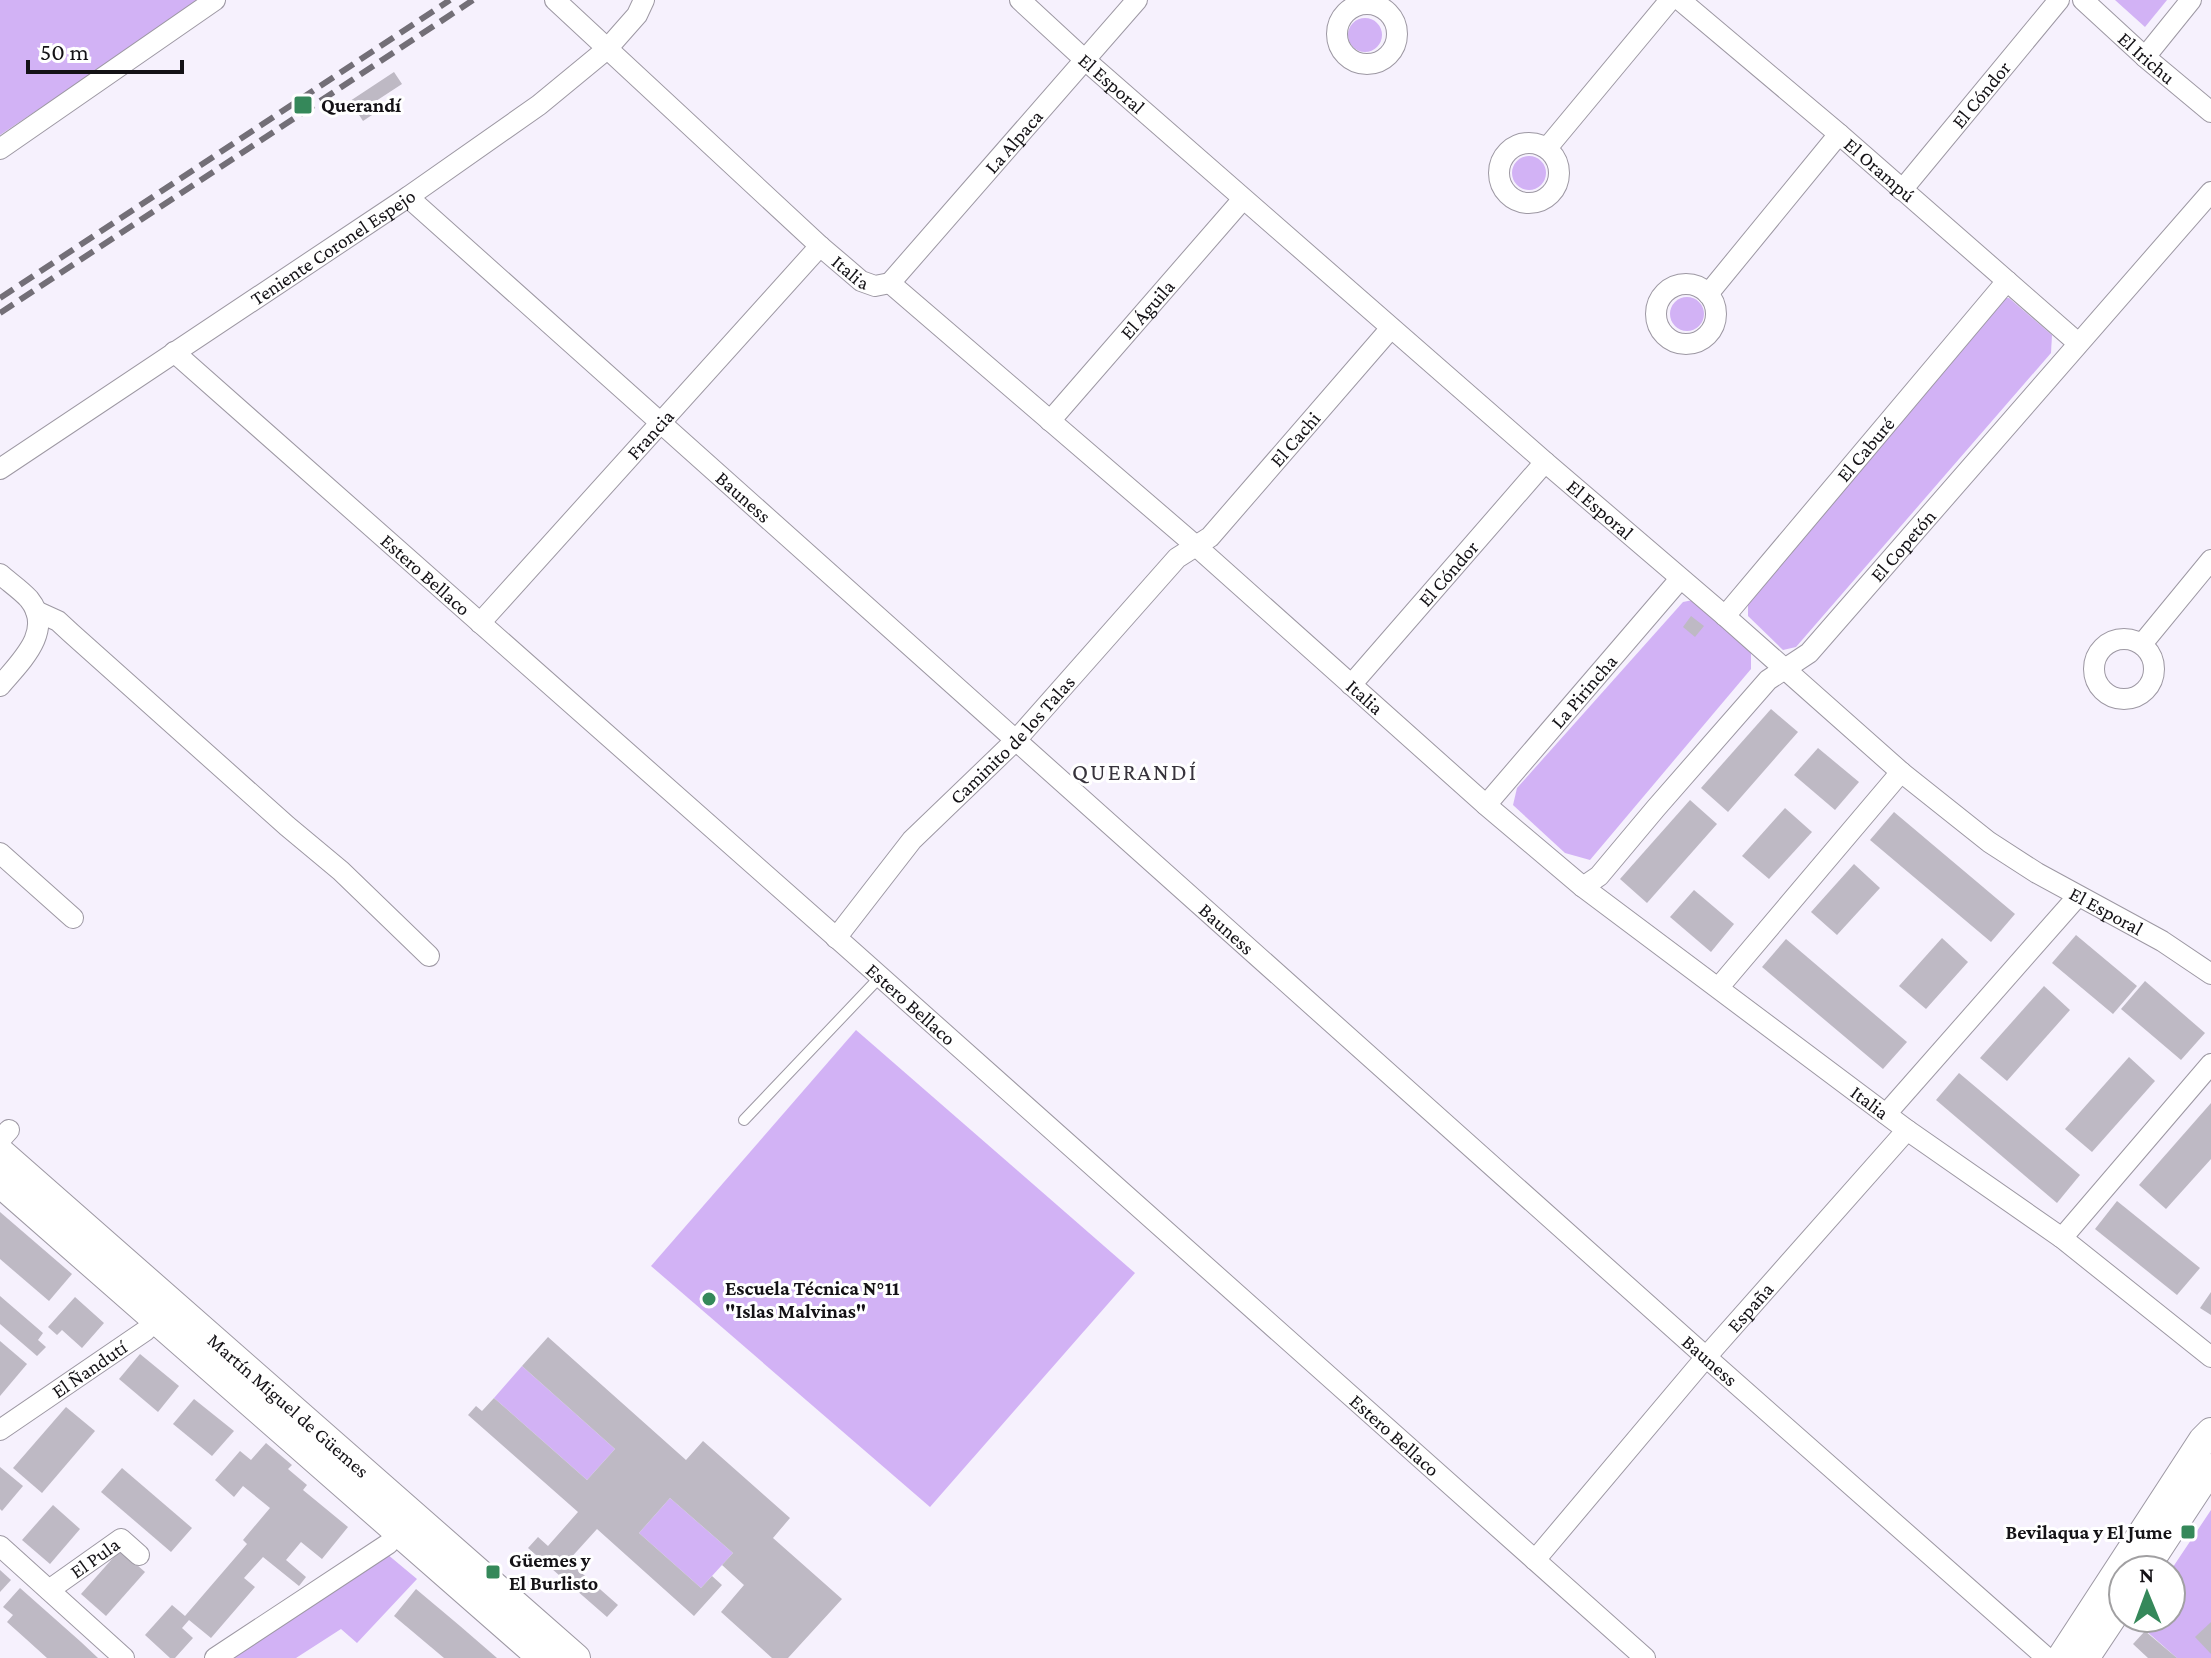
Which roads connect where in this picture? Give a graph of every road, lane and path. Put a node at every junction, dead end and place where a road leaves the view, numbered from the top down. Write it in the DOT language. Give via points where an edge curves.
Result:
graph roads {
  1 [pos="215,0"];
  2 [pos="555,0"];
  3 [pos="644,0"];
  4 [pos="1020,0"];
  5 [pos="1137,0"];
  6 [pos="1670,0"];
  7 [pos="1680,0"];
  8 [pos="2059,0"];
  9 [pos="2083,0"];
  10 [pos="2191,0"];
  11 [pos="607,49"];
  12 [pos="2145,57"];
  13 [pos="1084,59"];
  14 [pos="2211,112"];
  15 [pos="1839,134"];
  16 [pos="1547,148"];
  17 [pos="0,149"];
  18 [pos="1902,190"];
  19 [pos="2211,192"];
  20 [pos="408,197"];
  21 [pos="1243,199"];
  22 [pos="820,246"];
  23 [pos="2007,281"];
  24 [pos="890,283"];
  25 [pos="1708,294"];
  26 [pos="1391,328"];
  27 [pos="2078,343"];
  28 [pos="174,352"];
  29 [pos="1050,421"];
  30 [pos="660,422"];
  31 [pos="1545,462"];
  32 [pos="0,469"];
  33 [pos="1196,546"];
  34 [pos="2211,560"];
  35 [pos="0,574"];
  36 [pos="1680,579"];
  37 [pos="36,611"];
  38 [pos="1725,616"];
  39 [pos="480,623"];
  40 [pos="2142,644"];
  41 [pos="1785,671"];
  42 [pos="1351,685"];
  43 [pos="0,686"];
  44 [pos="1016,740"];
  45 [pos="1901,772"];
  46 [pos="1486,805"];
  47 [pos="0,853"];
  48 [pos="1583,887"];
  49 [pos="2078,896"];
  50 [pos="73,918"];
  51 [pos="836,938"];
  52 [pos="429,956"];
  53 [pos="2211,974"];
  54 [pos="880,977"];
  55 [pos="1719,987"];
  56 [pos="2211,1064"];
  57 [pos="1886,1114"];
  58 [pos="744,1120"];
  59 [pos="1907,1130"];
  60 [pos="3,1141"];
  61 [pos="0,1183"];
  62 [pos="2062,1238"];
  63 [pos="164,1311"];
  64 [pos="1706,1357"];
  65 [pos="2211,1357"];
  66 [pos="0,1430"];
  67 [pos="2211,1432"];
  68 [pos="2211,1468"];
  69 [pos="406,1524"];
  70 [pos="0,1546"];
  71 [pos="2155,1554"];
  72 [pos="139,1555"];
  73 [pos="1535,1560"];
  74 [pos="49,1590"];
  75 [pos="2107,1625"];
  76 [pos="557,1655"];
  77 [pos="124,1658"];
  78 [pos="215,1658"];
  79 [pos="1645,1658"];
  80 [pos="2047,1658"];
  81 [pos="2061,1658"];
  82 [pos="2085,1658"];
  1 -- 17 [label="street"];
  2 -- 11 [label="street, Italia"];
  3 -- 11 [label="street, Teniente Coronel Espejo"];
  4 -- 13 [label="street, El Esporal"];
  5 -- 13 [label="street, La Alpaca"];
  6 -- 16 [label="street"];
  7 -- 15 [label="street, El Orampú"];
  8 -- 18 [label="street, El Cóndor"];
  9 -- 12 [label="street, El Irichu"];
  10 -- 12 [label="street"];
  11 -- 20 [label="street, Teniente Coronel Espejo" via="539,105"];
  11 -- 22 [label="street, Italia"];
  12 -- 14 [label="street, El Irichu"];
  13 -- 21 [label="street, El Esporal"];
  13 -- 24 [label="street, La Alpaca"];
  15 -- 18 [label="street, El Orampú"];
  15 -- 25 [label="street"];
  18 -- 23 [label="street, El Orampú"];
  19 -- 27 [label="street, El Copetón"];
  20 -- 28 [label="street, Teniente Coronel Espejo"];
  20 -- 30 [label="street, Bauness"];
  21 -- 26 [label="street, El Esporal"];
  21 -- 29 [label="street, El Águila"];
  22 -- 24 [label="street, Italia" via="861,281 875,286"];
  22 -- 30 [label="street, Francia"];
  23 -- 27 [label="street, El Orampú"];
  23 -- 38 [label="street, El Caburé"];
  24 -- 29 [label="street, Italia"];
  26 -- 31 [label="street, El Esporal"];
  26 -- 33 [label="street, El Cachi" via="1210,537"];
  27 -- 41 [label="street, El Copetón" via="1809,653"];
  28 -- 32 [label="street, Teniente Coronel Espejo"];
  28 -- 39 [label="street, Estero Bellaco"];
  29 -- 33 [label="street, Italia"];
  30 -- 39 [label="street, Francia"];
  30 -- 44 [label="street, Bauness"];
  31 -- 36 [label="street, El Esporal"];
  31 -- 42 [label="street, El Cóndor"];
  33 -- 42 [label="street, Italia"];
  33 -- 44 [label="street, Caminito de los Talas" via="1177,558"];
  34 -- 40 [label="street"];
  35 -- 37 [label="street"];
  36 -- 38 [label="street, El Esporal"];
  36 -- 46 [label="street, La Pirincha"];
  37 -- 43 [label="street" via="34,644"];
  37 -- 52 [label="street" via="58,621 341,871"];
  38 -- 41 [label="street, El Esporal"];
  39 -- 51 [label="street, Estero Bellaco"];
  41 -- 45 [label="street, El Esporal"];
  41 -- 48 [label="street, El Copetón" via="1768,680 1599,876"];
  42 -- 46 [label="street, Italia"];
  44 -- 51 [label="street, Caminito de los Talas" via="912,840"];
  44 -- 64 [label="street, Bauness"];
  45 -- 49 [label="street, El Esporal" via="1989,842"];
  45 -- 55 [label="street"];
  46 -- 48 [label="street, Italia"];
  47 -- 50 [label="street"];
  48 -- 55 [label="street, Italia"];
  49 -- 53 [label="street, El Esporal"];
  49 -- 57 [label="street"];
  51 -- 54 [label="street, Estero Bellaco"];
  54 -- 58 [label="lane"];
  54 -- 73 [label="street, Estero Bellaco"];
  55 -- 57 [label="street, Italia"];
  56 -- 62 [label="street"];
  57 -- 59 [label="street, Italia"];
  59 -- 62 [label="street, Italia"];
  59 -- 64 [label="street, España"];
  60 -- 63 [label="main road, Martín Miguel de Güemes"];
  61 -- 63 [label="main road, Martín Miguel de Güemes"];
  62 -- 65 [label="street, Italia"];
  63 -- 66 [label="street, El Ñandutí" via="145,1331"];
  63 -- 69 [label="main road, Martín Miguel de Güemes"];
  64 -- 73 [label="street, España"];
  64 -- 80 [label="street, Bauness"];
  67 -- 81 [label="main road"];
  68 -- 71 [label="main road"];
  69 -- 76 [label="main road, Martín Miguel de Güemes"];
  69 -- 78 [label="street" via="388,1544"];
  70 -- 74 [label="street"];
  72 -- 74 [label="street, El Pula" via="121,1539"];
  73 -- 79 [label="street, Estero Bellaco"];
  74 -- 77 [label="street"];
  75 -- 82 [label="main road"];
}
